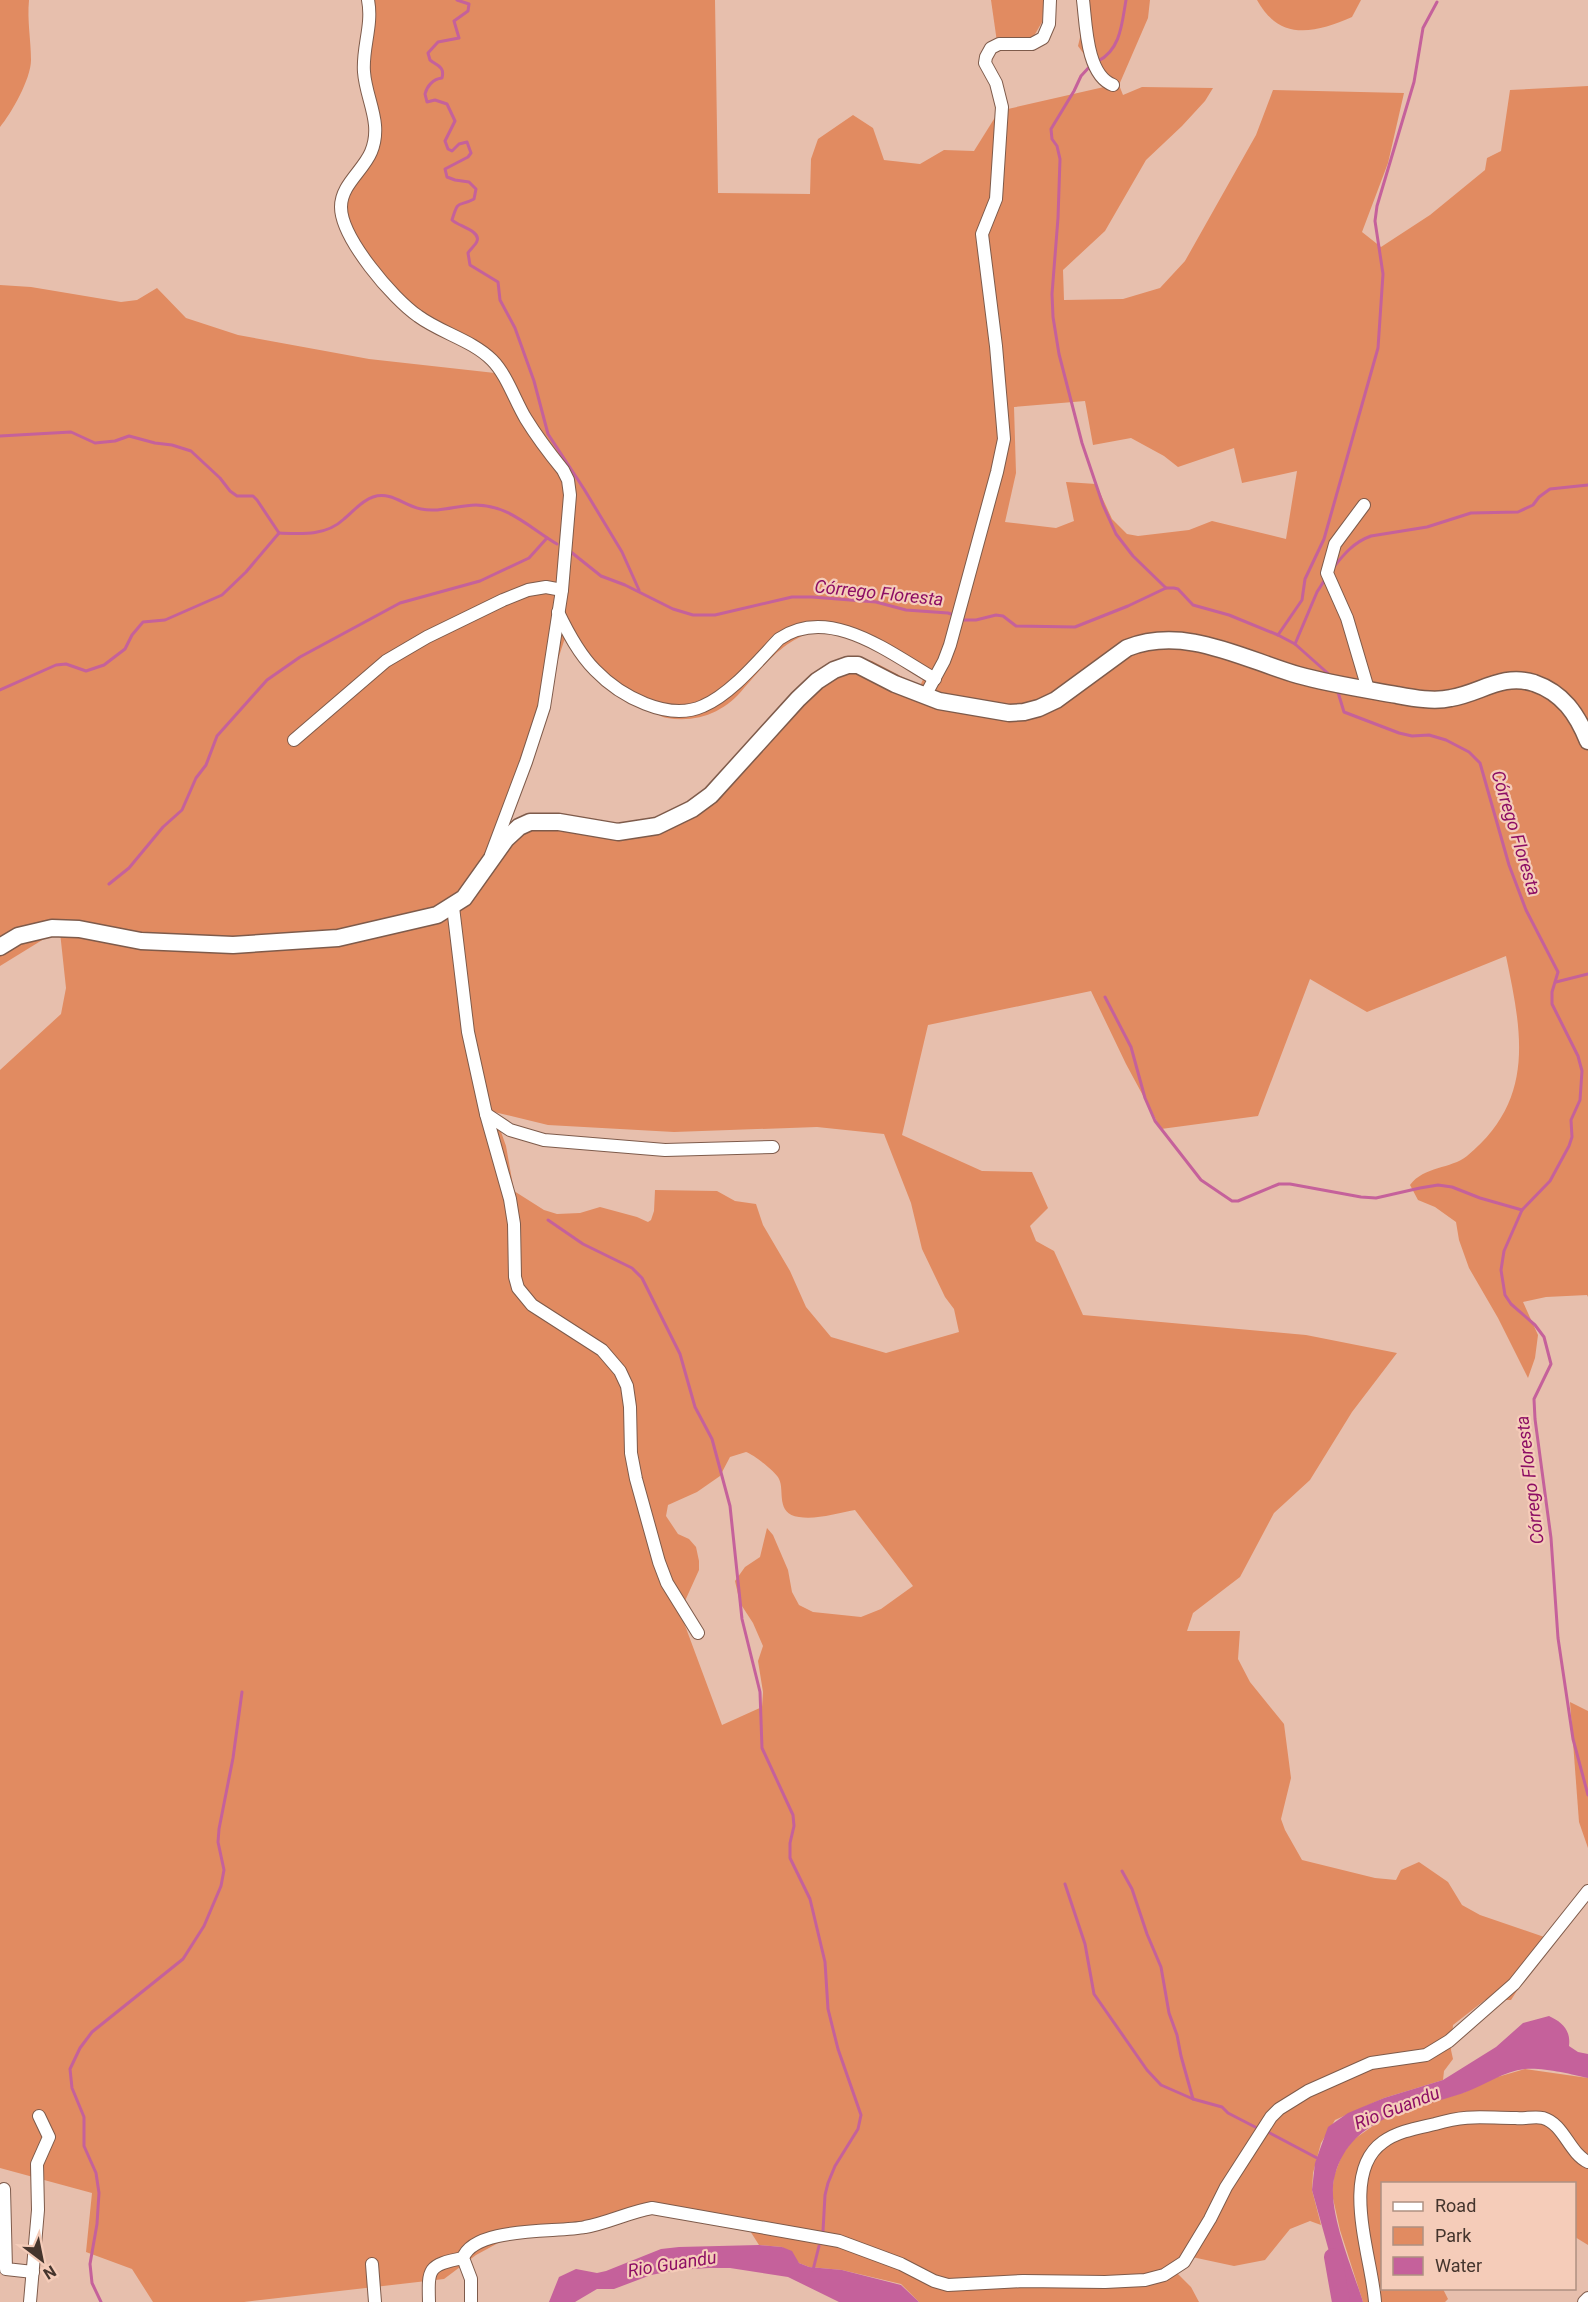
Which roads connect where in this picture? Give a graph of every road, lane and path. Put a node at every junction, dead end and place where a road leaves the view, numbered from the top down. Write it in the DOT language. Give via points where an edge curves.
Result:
graph roads {
  1 [pos="369,0"];
  2 [pos="1050,0"];
  3 [pos="1083,0"];
  4 [pos="1113,85"];
  5 [pos="1364,505"];
  6 [pos="562,590"];
  7 [pos="558,612"];
  8 [pos="935,679"];
  9 [pos="1368,689"];
  10 [pos="925,696"];
  11 [pos="294,740"];
  12 [pos="1588,741"];
  13 [pos="488,865"];
  14 [pos="453,907"];
  15 [pos="0,947"];
  16 [pos="486,1114"];
  17 [pos="773,1147"];
  18 [pos="698,1633"];
  19 [pos="1588,1891"];
  20 [pos="39,2116"];
  21 [pos="1588,2162"];
  22 [pos="4,2189"];
  23 [pos="463,2258"];
  24 [pos="372,2264"];
  25 [pos="33,2272"];
  26 [pos="1588,2298"];
  27 [pos="30,2302"];
  28 [pos="375,2302"];
  29 [pos="429,2302"];
  30 [pos="471,2302"];
  31 [pos="1375,2302"];
  32 [pos="1584,2302"];
  1 -- 6 [label="street" via="364,69 375,136 371,152 343,198 343,219 358,251 417,316 495,363 527,420 563,470 571,510"];
  2 -- 8 [label="street" via="1049,24 1043,38 1032,44 994,46 986,57 1002,107 996,199 982,234 1004,439 958,616"];
  3 -- 4 [label="street" via="1089,48 1102,75"];
  5 -- 9 [label="street" via="1335,544 1327,573 1347,618"];
  6 -- 7 [label="street"];
  6 -- 11 [label="street" via="528,590 427,637 386,661"];
  7 -- 8 [label="street" via="587,661 602,677 633,698 663,709 690,710 711,702 779,639 804,627 847,632 867,639"];
  7 -- 13 [label="street" via="544,707"];
  8 -- 10 [label="street"];
  9 -- 10 [label="main road" via="1285,671 1234,652 1169,639 1127,648 1056,700 1024,712 988,710"];
  9 -- 12 [label="main road" via="1413,698 1447,699 1497,681 1524,681 1546,688 1565,701"];
  10 -- 13 [label="main road" via="858,665 834,670 817,681 779,719 711,795 676,819 618,832 559,822 530,822 506,838"];
  13 -- 14 [label="main road" via="473,888"];
  14 -- 15 [label="main road" via="437,915 338,938 233,945 141,941 52,928 18,936"];
  14 -- 16 [label="street" via="468,1032"];
  16 -- 17 [label="street" via="510,1131 544,1140 665,1150"];
  16 -- 18 [label="street" via="510,1198 518,1288 532,1305 602,1350 620,1371 627,1386 636,1479 659,1562"];
  19 -- 23 [label="street" via="1514,1984 1445,2044 1426,2055 1371,2063 1308,2091 1279,2109 1226,2187 1184,2262 1164,2275 1130,2281 948,2285 839,2241 657,2208 596,2225 517,2233 480,2242"];
  20 -- 25 [label="street" via="49,2137 37,2164"];
  21 -- 31 [label="street" via="1557,2128 1541,2118 1468,2116 1401,2133 1383,2142 1369,2157 1360,2193"];
  22 -- 25 [label="street" via="6,2269"];
  23 -- 29 [label="street" via="432,2269 428,2275"];
  23 -- 30 [label="street" via="471,2279"];
  24 -- 28 [label="street"];
  25 -- 27 [label="street"];
  26 -- 32 [label="street"];
}
